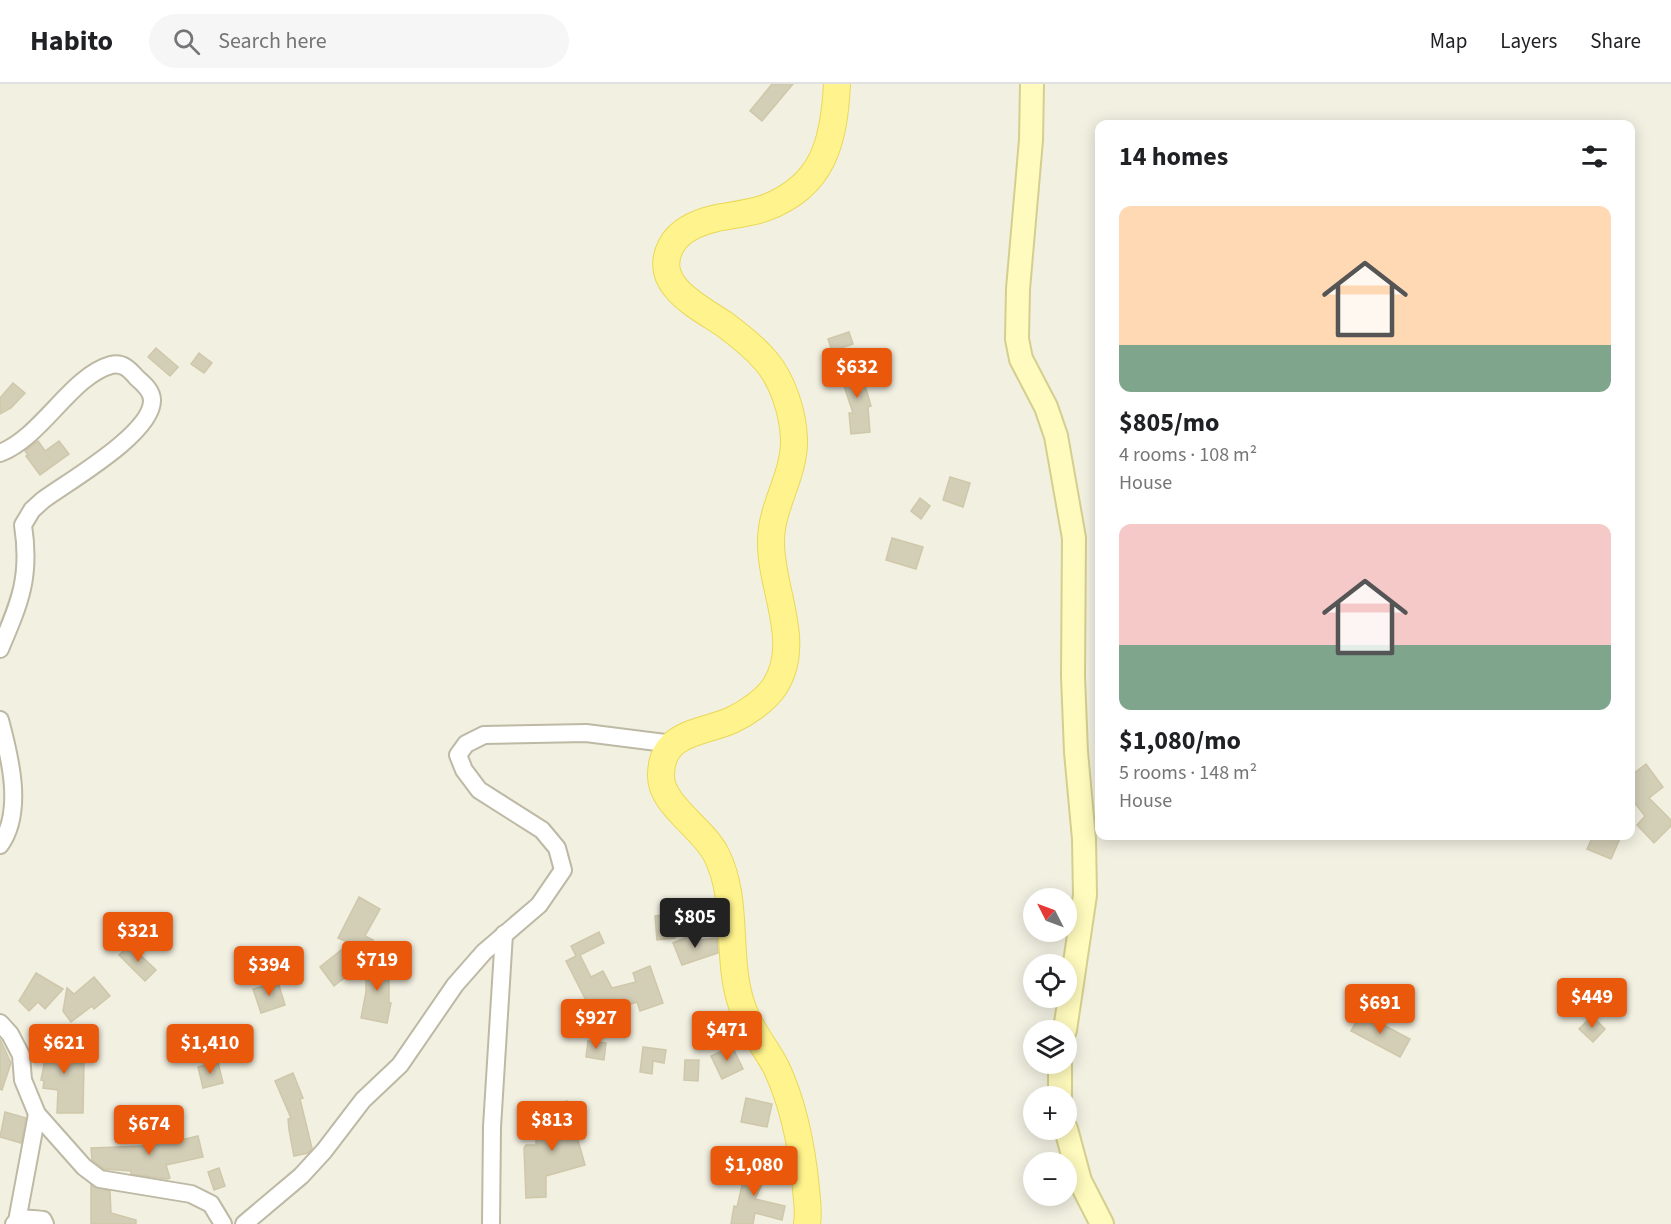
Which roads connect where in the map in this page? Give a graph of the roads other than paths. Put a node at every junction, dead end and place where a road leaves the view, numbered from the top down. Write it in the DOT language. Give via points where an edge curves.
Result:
graph roads {
  1 [pos="837,84"];
  2 [pos="1032,84"];
  3 [pos="0,453"];
  4 [pos="0,649"];
  5 [pos="0,720"];
  6 [pos="674,744"];
  7 [pos="0,845"];
  8 [pos="504,934"];
  9 [pos="1066,1020"];
  10 [pos="0,1023"];
  11 [pos="37,1114"];
  12 [pos="1069,1140"];
  13 [pos="15,1222"];
  14 [pos="45,1224"];
  15 [pos="223,1224"];
  16 [pos="244,1224"];
  17 [pos="491,1224"];
  18 [pos="807,1224"];
  19 [pos="1102,1224"];
  1 -- 6 [label="main road" via="832,134 824,158 810,179 788,197 763,209 701,221 672,244 666,260 668,276 677,290 748,342 768,363 789,408 794,438 793,457 771,540 787,638 786,658 776,685 759,704 731,721 691,732"];
  2 -- 9 [label="main road" via="1017,339 1021,358 1056,436 1074,538 1073,676 1085,895"];
  3 -- 4 [label="street" via="32,432 72,391 112,364 127,366 149,391 149,415 135,434 43,500 23,525 26,546 22,597"];
  5 -- 7 [label="street" via="11,759 13,791 9,833"];
  6 -- 8 [label="street" via="586,733 484,735 466,744 458,755 478,790 542,830 557,848 563,870 539,904"];
  6 -- 18 [label="main road" via="664,758 660,774 663,789 717,856 730,903 732,947 742,1006 775,1065 795,1119 804,1167"];
  8 -- 16 [label="street" via="455,985 400,1065 363,1100 316,1160"];
  8 -- 17 [label="street" via="492,1127"];
  10 -- 11 [label="street" via="21,1055 23,1080"];
  11 -- 13 [label="street"];
  11 -- 15 [label="street" via="84,1167 100,1179 191,1194 211,1204"];
  12 -- 19 [label="main road" via="1080,1181"];
  13 -- 14 [label="street" via="30,1218 44,1220"];
}
